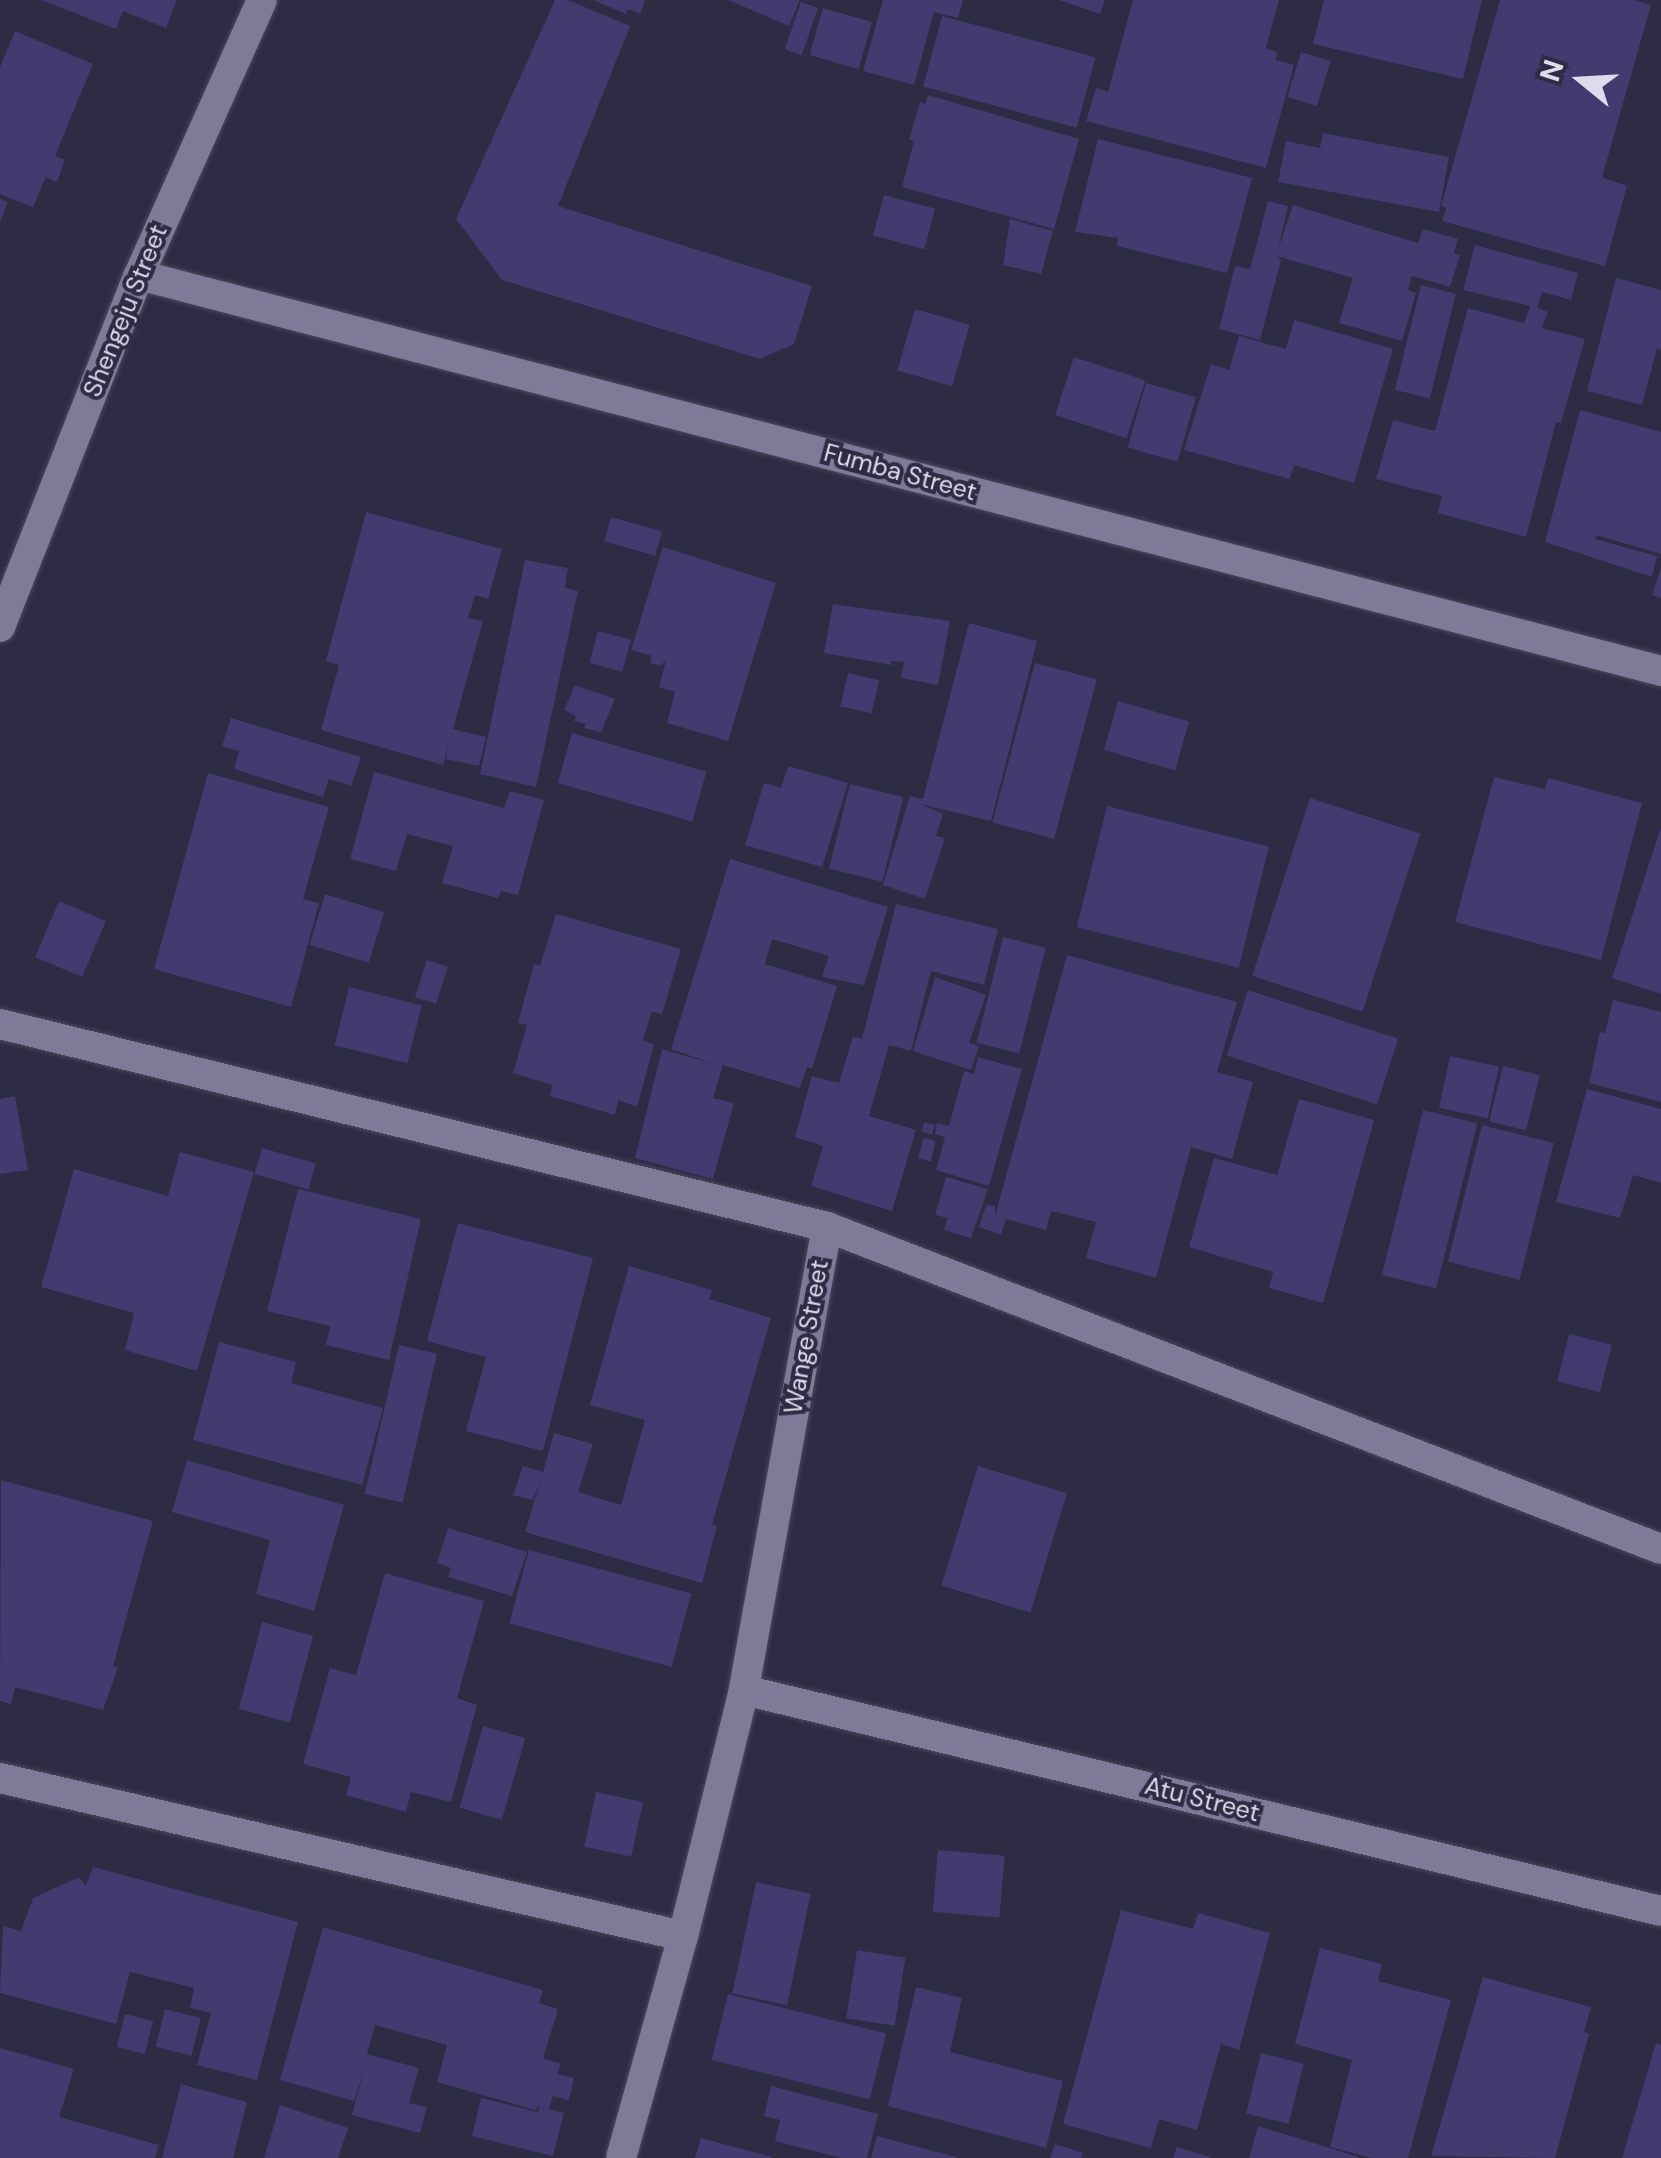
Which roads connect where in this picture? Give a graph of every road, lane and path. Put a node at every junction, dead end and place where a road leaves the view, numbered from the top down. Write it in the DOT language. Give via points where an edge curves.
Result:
graph roads {
  1 [pos="262,0"];
  2 [pos="139,275"];
  3 [pos="0,627"];
  4 [pos="1661,671"];
  5 [pos="0,1024"];
  6 [pos="827,1227"];
  7 [pos="1661,1549"];
  8 [pos="744,1690"];
  9 [pos="0,1778"];
  10 [pos="1661,1911"];
  11 [pos="683,1936"];
  12 [pos="621,2158"];
  1 -- 2 [label="street, Shengeju Street"];
  2 -- 3 [label="street, Shengeju Street"];
  2 -- 4 [label="street, Fumba Street"];
  5 -- 6 [label="street, Wange Street"];
  6 -- 7 [label="street"];
  6 -- 8 [label="street, Wange Street"];
  8 -- 10 [label="street, Atu Street"];
  8 -- 11 [label="street, Wange Street"];
  9 -- 11 [label="street"];
  11 -- 12 [label="street, Wange Street"];
}
